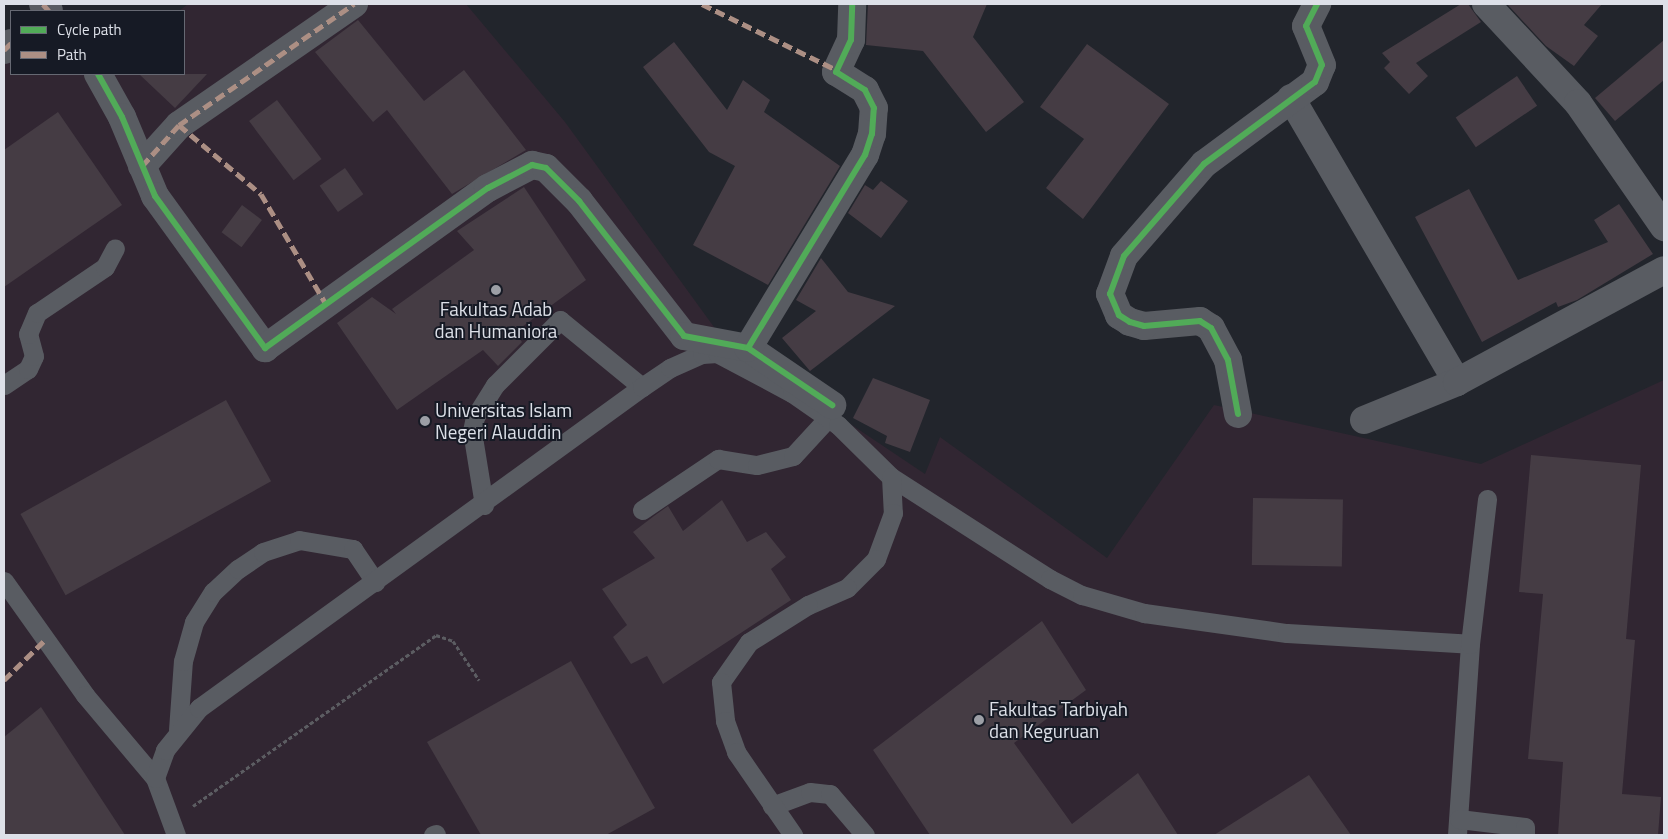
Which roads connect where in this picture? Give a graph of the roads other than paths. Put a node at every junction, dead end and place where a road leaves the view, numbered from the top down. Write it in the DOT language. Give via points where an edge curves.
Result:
graph roads {
  1 [pos="354,4"];
  2 [pos="852,4"];
  3 [pos="1317,4"];
  4 [pos="1486,4"];
  5 [pos="98,75"];
  6 [pos="1291,98"];
  7 [pos="142,166"];
  8 [pos="1664,227"];
  9 [pos="114,248"];
  10 [pos="1664,270"];
  11 [pos="748,348"];
  12 [pos="1457,382"];
  13 [pos="4,385"];
  14 [pos="642,387"];
  15 [pos="830,411"];
  16 [pos="1238,414"];
  17 [pos="1364,420"];
  18 [pos="891,477"];
  19 [pos="1487,499"];
  20 [pos="484,505"];
  21 [pos="642,510"];
  22 [pos="4,581"];
  23 [pos="375,582"];
  24 [pos="1470,644"];
  25 [pos="178,730"];
  26 [pos="155,778"];
  27 [pos="772,806"];
  28 [pos="1458,827"];
  29 [pos="173,829"];
  30 [pos="793,835"];
  31 [pos="865,835"];
  32 [pos="1525,835"];
  1 -- 7 [label="street" via="179,125"];
  2 -- 11 [label="street" via="851,40 836,72 865,90 874,108 872,134 851,179"];
  3 -- 6 [label="street" via="1306,26 1322,65 1315,82"];
  4 -- 8 [label="street" via="1578,102"];
  5 -- 7 [label="street"];
  6 -- 12 [label="street"];
  6 -- 16 [label="street" via="1204,164 1124,256 1110,294 1119,315 1130,322 1144,326 1200,321 1211,328 1228,360"];
  7 -- 11 [label="street" via="155,196 182,238 265,348 488,188 532,165 546,168 579,201 684,336"];
  9 -- 13 [label="lane" via="104,267 37,313 28,334 34,356 28,369"];
  10 -- 12 [label="street"];
  11 -- 15 [label="street"];
  12 -- 17 [label="street"];
  14 -- 15 [label="lane" via="702,354 717,354"];
  14 -- 20 [label="lane"];
  14 -- 20 [label="lane" via="560,320 495,385 475,417 472,431"];
  15 -- 18 [label="lane"];
  15 -- 21 [label="lane" via="793,456 758,465 718,459"];
  18 -- 24 [label="lane" via="1050,579 1082,595 1144,613 1287,633"];
  18 -- 27 [label="lane" via="892,513 876,559 847,588 808,605 749,642 721,682 725,721 736,752"];
  19 -- 24 [label="lane"];
  20 -- 23 [label="lane"];
  22 -- 26 [label="lane" via="79,687"];
  23 -- 25 [label="lane" via="218,693"];
  23 -- 25 [label="lane" via="353,549 299,540 263,552 238,569 213,592 194,622 183,661"];
  24 -- 28 [label="lane"];
  25 -- 26 [label="lane"];
  26 -- 29 [label="lane"];
  27 -- 30 [label="lane"];
  27 -- 31 [label="lane" via="810,792 830,794"];
  28 -- 32 [label="lane" via="1525,827"];
}
